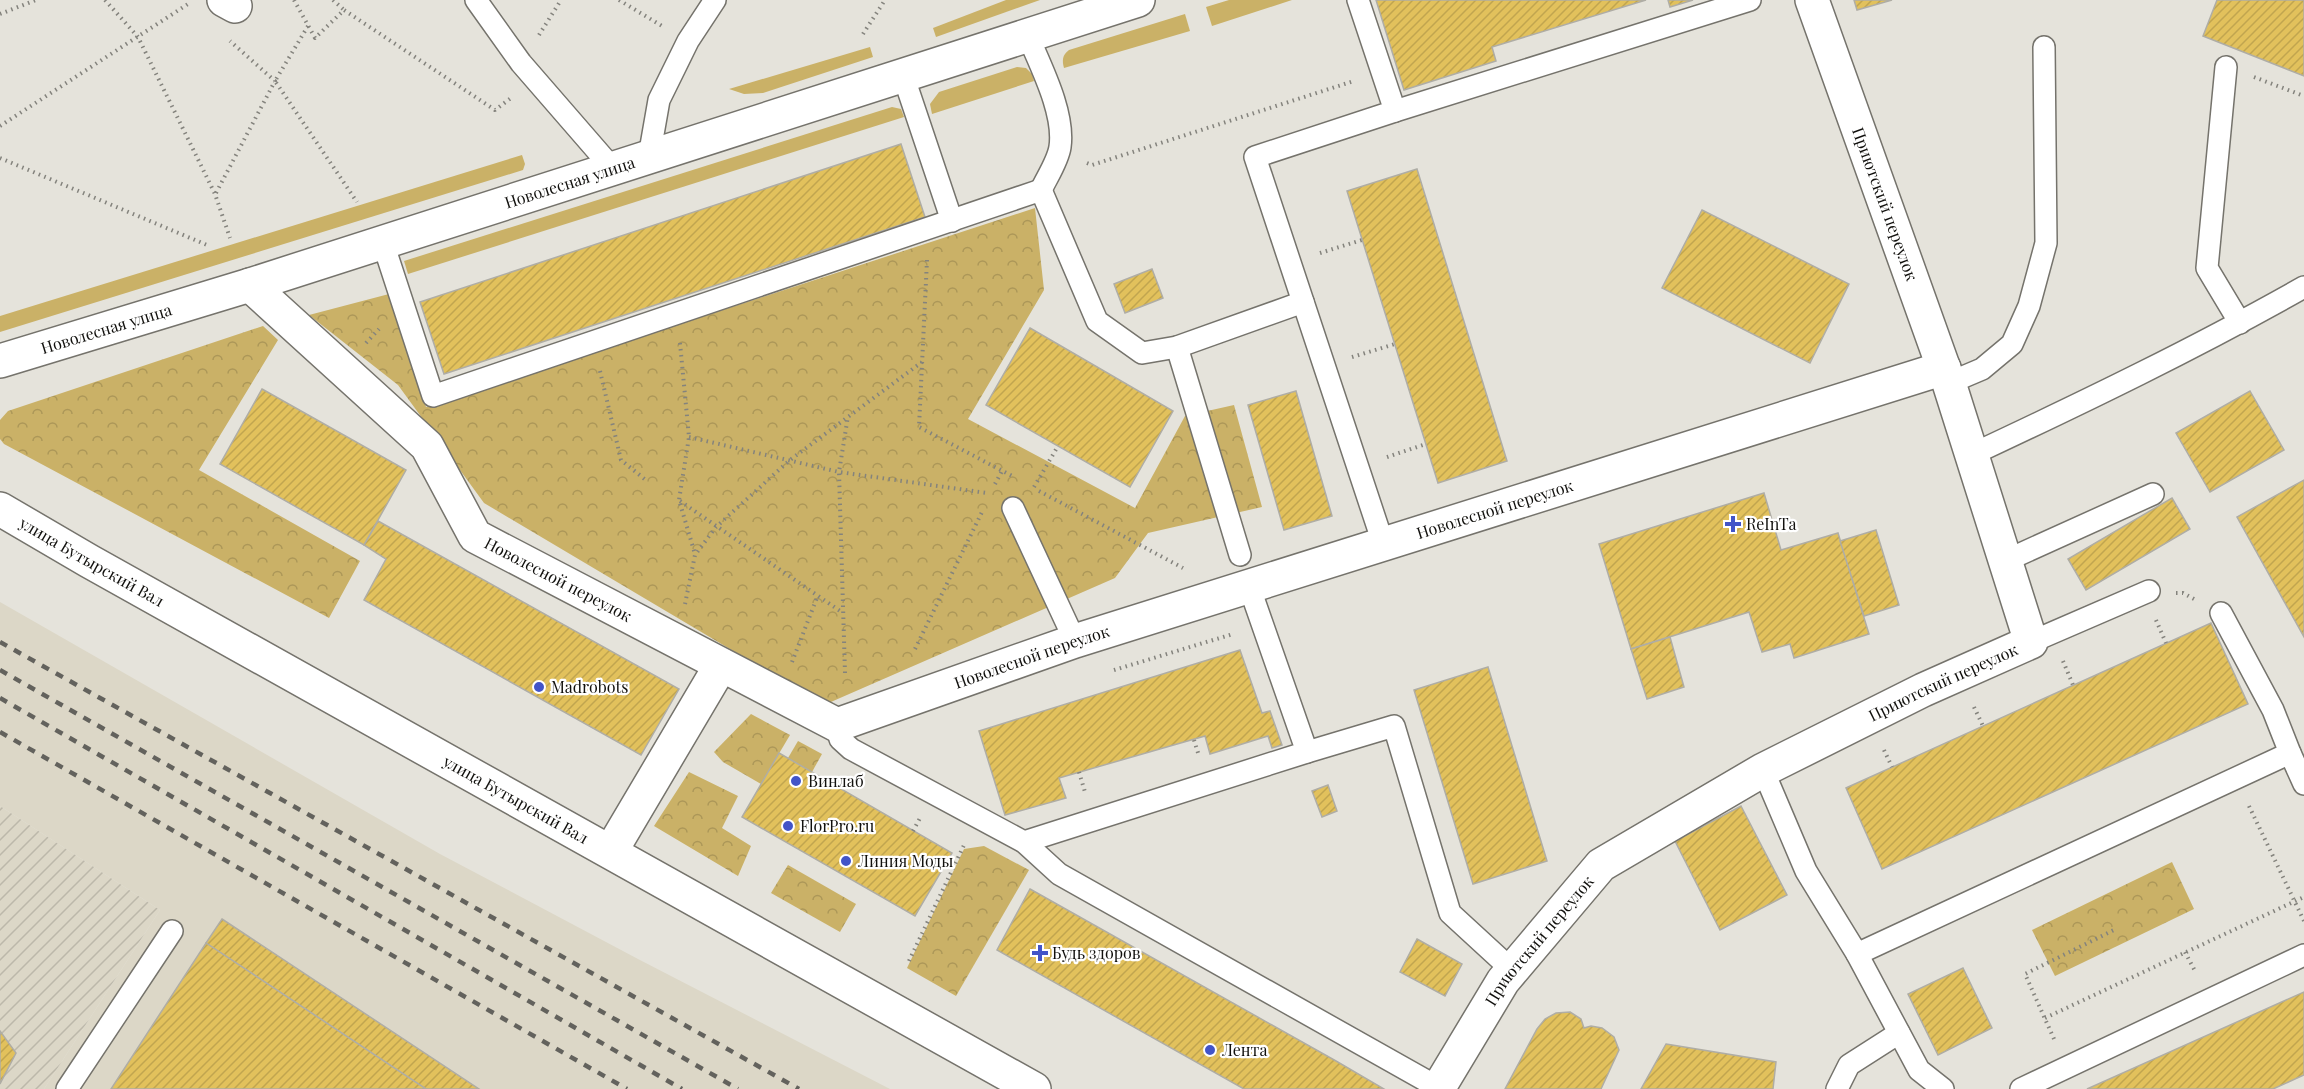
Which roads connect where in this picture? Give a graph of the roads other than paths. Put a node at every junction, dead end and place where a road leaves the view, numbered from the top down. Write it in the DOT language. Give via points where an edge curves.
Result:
graph roads {
  1 [pos="476,0"];
  2 [pos="716,0"];
  3 [pos="1138,0"];
  4 [pos="1358,0"];
  5 [pos="1750,0"];
  6 [pos="1812,0"];
  7 [pos="1028,36"];
  8 [pos="2044,47"];
  9 [pos="2226,67"];
  10 [pos="903,75"];
  11 [pos="1395,111"];
  12 [pos="649,157"];
  13 [pos="613,169"];
  14 [pos="1041,190"];
  15 [pos="952,221"];
  16 [pos="383,243"];
  17 [pos="250,285"];
  18 [pos="2304,287"];
  19 [pos="1303,302"];
  20 [pos="2240,323"];
  21 [pos="1177,347"];
  22 [pos="0,361"];
  23 [pos="1946,376"];
  24 [pos="1971,455"];
  25 [pos="2153,494"];
  26 [pos="1013,508"];
  27 [pos="0,509"];
  28 [pos="1383,543"];
  29 [pos="2005,561"];
  30 [pos="1245,570"];
  31 [pos="2151,601"];
  32 [pos="2220,613"];
  33 [pos="1075,641"];
  34 [pos="2045,647"];
  35 [pos="721,665"];
  36 [pos="837,725"];
  37 [pos="1307,752"];
  38 [pos="2290,753"];
  39 [pos="1763,770"];
  40 [pos="2304,784"];
  41 [pos="1024,842"];
  42 [pos="611,851"];
  43 [pos="172,931"];
  44 [pos="1857,954"];
  45 [pos="2304,955"];
  46 [pos="1512,970"];
  47 [pos="1899,1033"];
  48 [pos="1438,1088"];
  49 [pos="67,1089"];
  50 [pos="1034,1089"];
  51 [pos="1837,1089"];
  52 [pos="1943,1089"];
  53 [pos="2021,1089"];
  1 -- 13 [label="lane" via="521,63"];
  2 -- 12 [label="lane" via="688,41 659,100"];
  3 -- 7 [label="street, Новолесная улица"];
  4 -- 11 [label="lane"];
  5 -- 11 [label="lane"];
  6 -- 23 [label="street, Приютский переулок"];
  7 -- 10 [label="street, Новолесная улица"];
  7 -- 14 [label="lane" via="1061,129 1060,149"];
  8 -- 23 [label="lane" via="2046,243 2029,306 2012,344 1982,369"];
  9 -- 20 [label="lane" via="2207,268"];
  10 -- 12 [label="street, Новолесная улица"];
  10 -- 15 [label="lane"];
  11 -- 19 [label="lane" via="1255,157"];
  12 -- 13 [label="street, Новолесная улица"];
  13 -- 16 [label="street, Новолесная улица"];
  14 -- 15 [label="lane"];
  14 -- 21 [label="lane" via="1097,321 1142,353"];
  15 -- 16 [label="lane" via="433,396"];
  16 -- 17 [label="street, Новолесная улица"];
  17 -- 22 [label="street, Новолесная улица"];
  17 -- 35 [label="street, Новолесной переулок" via="428,446 475,536"];
  18 -- 20 [label="lane"];
  19 -- 21 [label="lane"];
  19 -- 28 [label="lane"];
  20 -- 24 [label="lane"];
  21 -- 30 [label="lane"];
  23 -- 24 [label="street, Приютский переулок"];
  23 -- 28 [label="street, Новолесной переулок"];
  24 -- 29 [label="street, Приютский переулок"];
  25 -- 29 [label="lane"];
  26 -- 33 [label="lane"];
  27 -- 42 [label="street, улица Бутырский Вал"];
  28 -- 30 [label="street, Новолесной переулок"];
  29 -- 34 [label="street, Приютский переулок"];
  30 -- 33 [label="street, Новолесной переулок"];
  30 -- 37 [label="lane"];
  31 -- 34 [label="lane"];
  32 -- 38 [label="lane" via="2273,710"];
  33 -- 36 [label="street, Новолесной переулок"];
  34 -- 39 [label="street, Приютский переулок" via="1923,690"];
  35 -- 36 [label="street, Новолесной переулок"];
  35 -- 42 [label="street"];
  36 -- 41 [label="lane" via="840,740 851,749"];
  37 -- 41 [label="lane"];
  37 -- 46 [label="lane" via="1394,726 1450,913"];
  38 -- 40 [label="lane"];
  38 -- 44 [label="lane"];
  39 -- 44 [label="lane" via="1806,870"];
  39 -- 46 [label="street, Приютский переулок" via="1601,865"];
  41 -- 48 [label="lane" via="1059,874"];
  42 -- 50 [label="street, улица Бутырский Вал"];
  43 -- 49 [label="lane"];
  44 -- 47 [label="lane"];
  45 -- 53 [label="lane"];
  46 -- 48 [label="street, Приютский переулок"];
  47 -- 51 [label="lane" via="1849,1065"];
  47 -- 52 [label="lane" via="1919,1070"];
}
